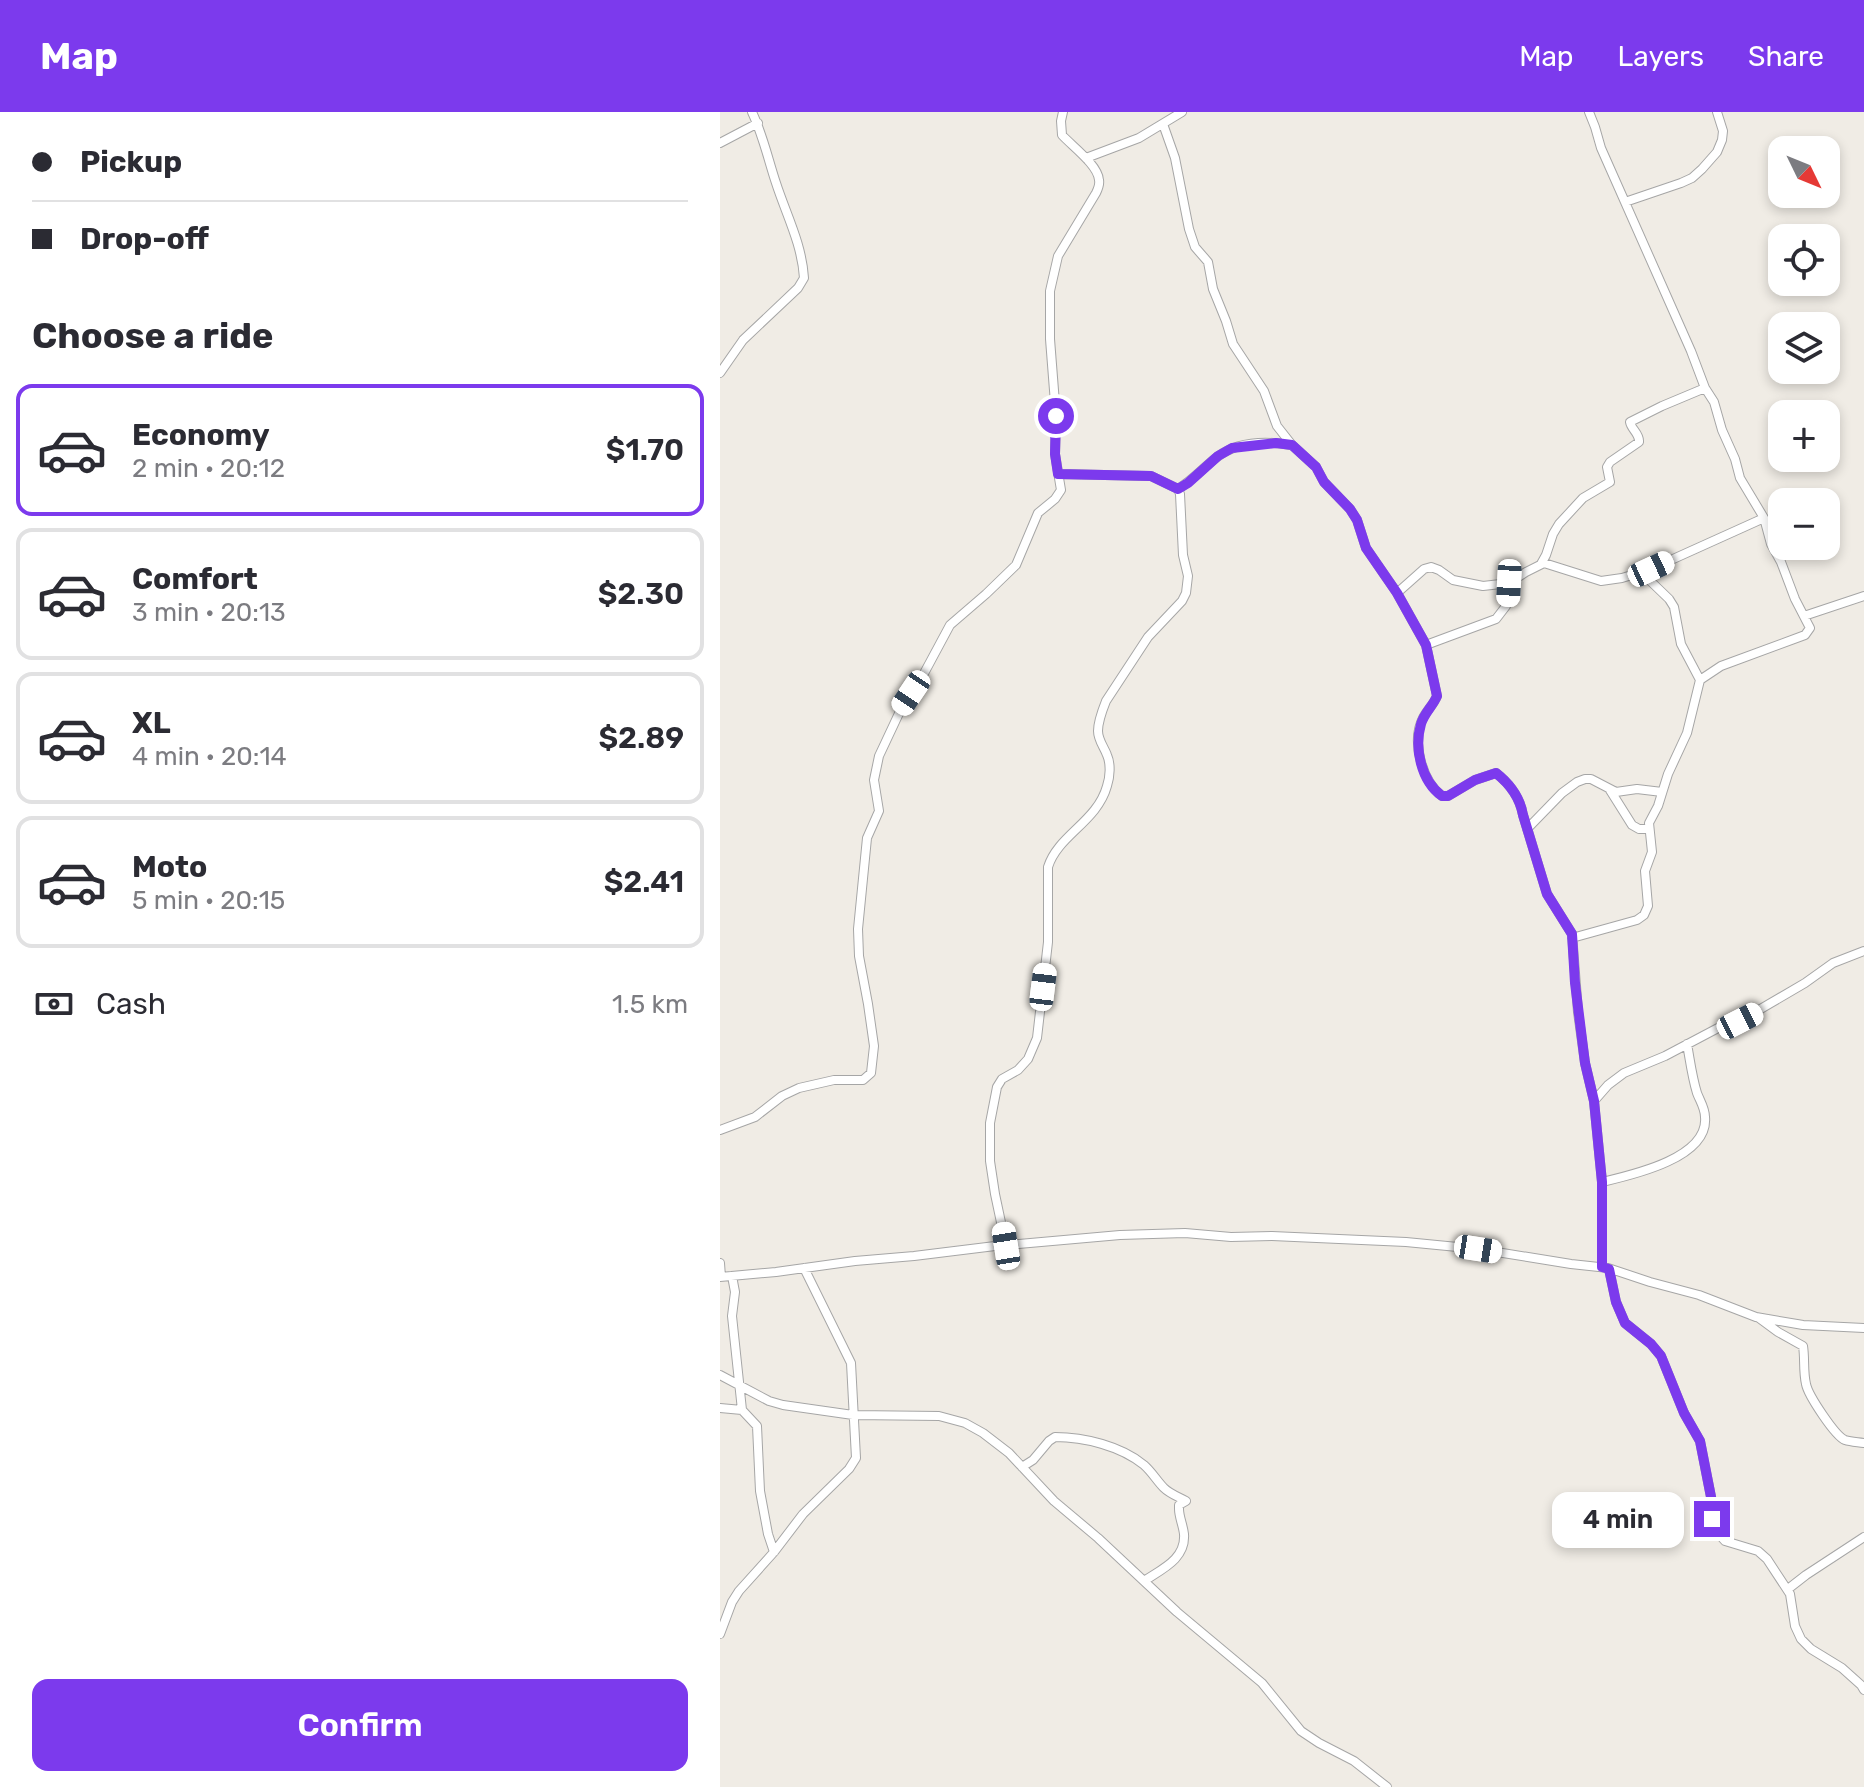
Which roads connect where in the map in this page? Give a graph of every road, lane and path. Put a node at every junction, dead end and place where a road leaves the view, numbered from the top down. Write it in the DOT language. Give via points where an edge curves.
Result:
graph roads {
  1 [pos="752,112"];
  2 [pos="1063,112"];
  3 [pos="1182,112"];
  4 [pos="1589,112"];
  5 [pos="1717,112"];
  6 [pos="758,123"];
  7 [pos="1163,124"];
  8 [pos="720,143"];
  9 [pos="1086,158"];
  10 [pos="1625,202"];
  11 [pos="720,373"];
  12 [pos="1705,388"];
  13 [pos="1292,445"];
  14 [pos="1058,474"];
  15 [pos="1178,489"];
  16 [pos="1764,518"];
  17 [pos="1541,564"];
  18 [pos="1642,573"];
  19 [pos="1509,583"];
  20 [pos="1397,593"];
  21 [pos="1864,596"];
  22 [pos="1804,616"];
  23 [pos="1426,645"];
  24 [pos="1700,680"];
  25 [pos="1610,790"];
  26 [pos="1662,792"];
  27 [pos="1527,829"];
  28 [pos="1649,829"];
  29 [pos="1572,938"];
  30 [pos="1864,951"];
  31 [pos="1687,1044"];
  32 [pos="1594,1101"];
  33 [pos="720,1130"];
  34 [pos="1602,1182"];
  35 [pos="1006,1246"];
  36 [pos="720,1263"];
  37 [pos="804,1268"];
  38 [pos="1606,1268"];
  39 [pos="732,1276"];
  40 [pos="721,1277"];
  41 [pos="1756,1317"];
  42 [pos="1864,1328"];
  43 [pos="720,1375"];
  44 [pos="738,1386"];
  45 [pos="854,1404"];
  46 [pos="720,1408"];
  47 [pos="742,1410"];
  48 [pos="866,1414"];
  49 [pos="853,1415"];
  50 [pos="1864,1443"];
  51 [pos="1022,1467"];
  52 [pos="1864,1537"];
  53 [pos="774,1552"];
  54 [pos="1144,1581"];
  55 [pos="1788,1589"];
  56 [pos="721,1630"];
  57 [pos="1864,1690"];
  58 [pos="1387,1787"];
  1 -- 6 [label="street"];
  2 -- 9 [label="street" via="1060,132"];
  3 -- 7 [label="street"];
  4 -- 10 [label="street"];
  5 -- 10 [label="street" via="1722,140 1702,169 1681,183"];
  6 -- 8 [label="street"];
  6 -- 11 [label="street" via="799,247 804,278 736,347"];
  7 -- 9 [label="street"];
  7 -- 13 [label="street" via="1189,229 1208,262 1233,344"];
  9 -- 14 [label="street" via="1099,187 1058,256 1050,291"];
  10 -- 12 [label="street"];
  12 -- 16 [label="street" via="1740,478"];
  12 -- 17 [label="street" via="1630,422 1639,442 1610,462 1610,482 1583,498 1559,524"];
  13 -- 15 [label="street" via="1232,448"];
  13 -- 20 [label="street" via="1350,509 1366,548"];
  14 -- 15 [label="street" via="1151,476"];
  14 -- 33 [label="street" via="1060,494 1038,513 1016,565 950,625 879,756 874,780 879,811 867,838 858,929 874,1046 871,1073 863,1080 799,1088 755,1117"];
  15 -- 35 [label="street" via="1186,593 1148,637 1101,711 1098,731 1108,758 1108,783 1096,810 1050,859 1048,942 1037,1038 1028,1059 999,1082 992,1105 990,1161"];
  16 -- 18 [label="street"];
  16 -- 22 [label="street"];
  17 -- 18 [label="street" via="1601,581"];
  17 -- 19 [label="street"];
  18 -- 24 [label="street" via="1674,607 1681,644"];
  19 -- 20 [label="street" via="1472,585 1431,567"];
  19 -- 23 [label="street" via="1506,606 1496,619"];
  20 -- 23 [label="street"];
  21 -- 22 [label="street"];
  22 -- 24 [label="street" via="1810,628 1805,635 1721,666"];
  23 -- 27 [label="street" via="1437,696 1420,728 1421,765 1428,779 1448,796 1496,773 1519,798"];
  24 -- 26 [label="street" via="1687,733"];
  25 -- 26 [label="street"];
  25 -- 27 [label="street" via="1591,779 1577,782"];
  25 -- 28 [label="street" via="1632,825"];
  26 -- 28 [label="street"];
  27 -- 29 [label="street" via="1547,894"];
  28 -- 29 [label="street" via="1653,848 1645,871 1647,911 1637,920"];
  29 -- 32 [label="street"];
  30 -- 31 [label="street" via="1833,963 1761,1010"];
  31 -- 32 [label="street" via="1624,1073"];
  31 -- 34 [label="street" via="1706,1120 1699,1140 1646,1171"];
  32 -- 34 [label="street"];
  34 -- 38 [label="street"];
  35 -- 37 [label="street"];
  35 -- 38 [label="street" via="1120,1235 1272,1236 1406,1242"];
  36 -- 40 [label="street"];
  37 -- 39 [label="street"];
  37 -- 45 [label="street" via="851,1363"];
  38 -- 41 [label="street"];
  38 -- 55 [label="street" via="1625,1323 1661,1356 1700,1441 1717,1532 1725,1541 1762,1554"];
  39 -- 40 [label="street"];
  39 -- 44 [label="street"];
  41 -- 42 [label="street"];
  41 -- 50 [label="street" via="1803,1346 1807,1389 1823,1415 1841,1437"];
  43 -- 44 [label="street"];
  44 -- 47 [label="street"];
  44 -- 49 [label="street" via="783,1405"];
  45 -- 48 [label="street"];
  45 -- 49 [label="street"];
  46 -- 47 [label="street"];
  47 -- 53 [label="street" via="757,1426 760,1491"];
  48 -- 49 [label="street"];
  48 -- 51 [label="street" via="939,1416 965,1423 997,1442"];
  49 -- 53 [label="street" via="854,1463"];
  51 -- 54 [label="street"];
  51 -- 54 [label="street" via="1055,1437 1081,1440 1130,1456 1186,1501 1179,1505 1183,1548"];
  52 -- 55 [label="street"];
  53 -- 56 [label="street" via="739,1591"];
  54 -- 58 [label="street" via="1262,1683 1301,1731"];
  55 -- 57 [label="street" via="1801,1639"];
}
